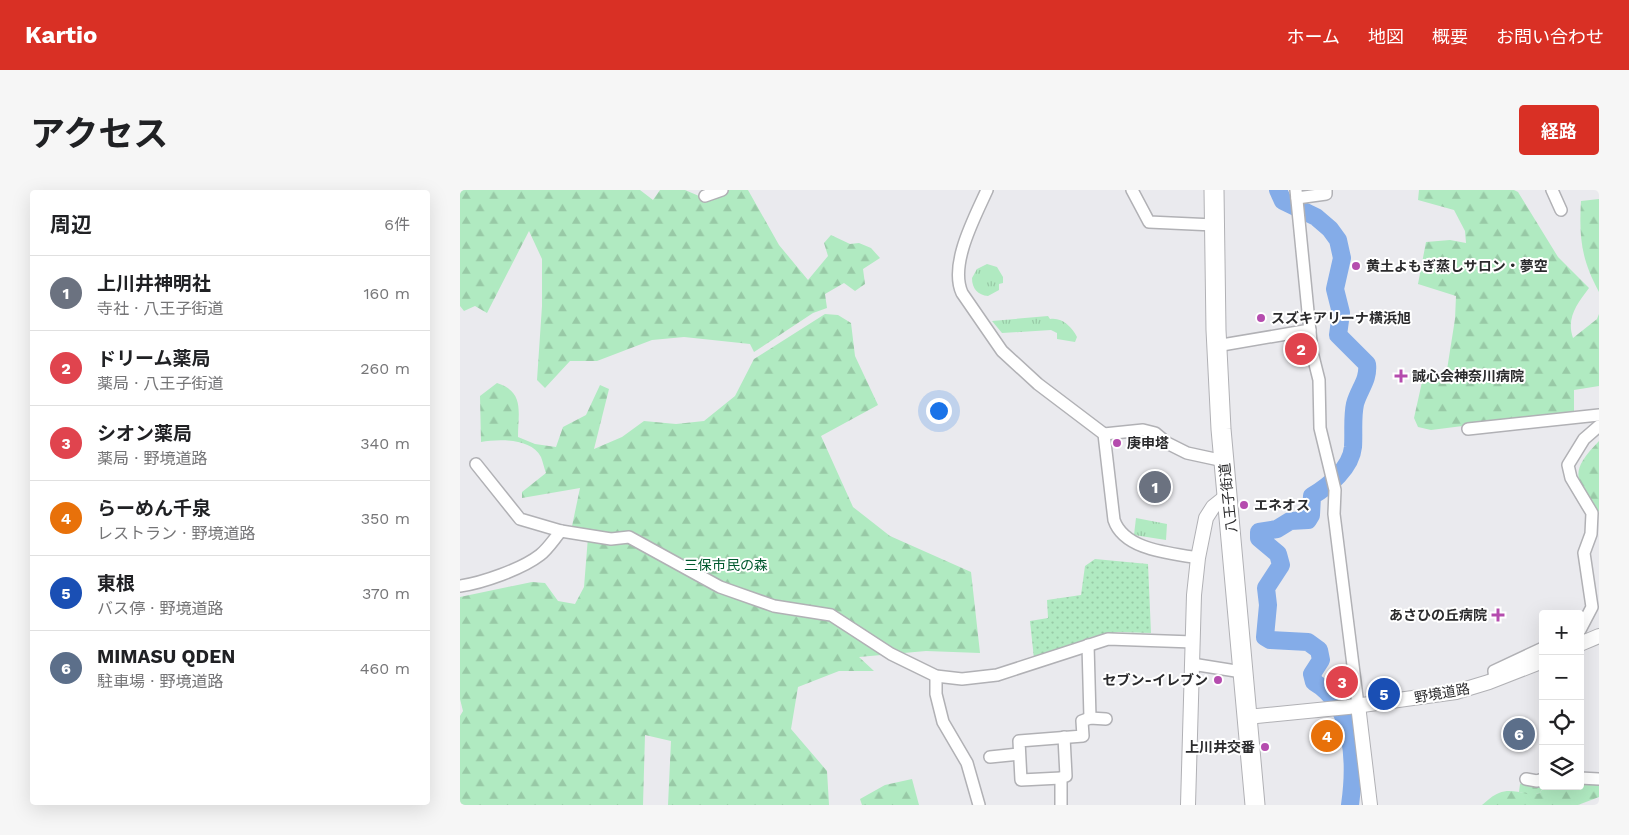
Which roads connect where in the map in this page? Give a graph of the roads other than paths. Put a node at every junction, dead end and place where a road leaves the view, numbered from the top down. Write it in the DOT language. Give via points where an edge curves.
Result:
graph roads {
  1 [pos="722,190"];
  2 [pos="987,190"];
  3 [pos="1132,190"];
  4 [pos="1214,190"];
  5 [pos="1326,190"];
  6 [pos="1552,190"];
  7 [pos="1296,194"];
  8 [pos="706,196"];
  9 [pos="1561,210"];
  10 [pos="1214,225"];
  11 [pos="1310,330"];
  12 [pos="1216,346"];
  13 [pos="1599,415"];
  14 [pos="1599,426"];
  15 [pos="1468,429"];
  16 [pos="1104,434"];
  17 [pos="1224,461"];
  18 [pos="476,464"];
  19 [pos="1228,495"];
  20 [pos="561,532"];
  21 [pos="1198,558"];
  22 [pos="460,586"];
  23 [pos="1584,622"];
  24 [pos="1599,636"];
  25 [pos="1193,642"];
  26 [pos="1584,642"];
  27 [pos="1088,645"];
  28 [pos="1539,650"];
  29 [pos="1539,663"];
  30 [pos="1192,664"];
  31 [pos="1242,672"];
  32 [pos="936,676"];
  33 [pos="1495,680"];
  34 [pos="1353,706"];
  35 [pos="1247,717"];
  36 [pos="1090,718"];
  37 [pos="1106,719"];
  38 [pos="1064,737"];
  39 [pos="1019,754"];
  40 [pos="990,757"];
  41 [pos="1061,778"];
  42 [pos="1584,778"];
  43 [pos="1526,779"];
  44 [pos="1599,779"];
  45 [pos="1539,780"];
  46 [pos="979,805"];
  47 [pos="1061,805"];
  48 [pos="1188,805"];
  49 [pos="1255,805"];
  50 [pos="1370,805"];
  1 -- 8 [label="street"];
  2 -- 16 [label="street" via="965,242 958,284 962,293 1002,351 1038,384"];
  3 -- 10 [label="street" via="1149,222"];
  4 -- 10 [label="highway, 八王子街道"];
  5 -- 7 [label="street" via="1326,194"];
  6 -- 9 [label="street"];
  7 -- 11 [label="street"];
  10 -- 12 [label="highway, 八王子街道"];
  11 -- 12 [label="street"];
  11 -- 34 [label="street" via="1319,380 1320,428 1335,490 1334,510"];
  12 -- 17 [label="highway, 八王子街道"];
  13 -- 15 [label="street"];
  14 -- 23 [label="street" via="1584,439 1568,465 1571,478 1592,513 1591,534 1584,553 1592,607"];
  16 -- 17 [label="street" via="1143,430 1155,433 1187,453"];
  16 -- 21 [label="street" via="1114,520 1119,532 1138,544"];
  17 -- 19 [label="highway, 八王子街道"];
  18 -- 20 [label="street" via="520,519"];
  19 -- 21 [label="street" via="1213,507 1206,518"];
  19 -- 31 [label="highway, 八王子街道"];
  20 -- 22 [label="street" via="532,560"];
  20 -- 32 [label="street" via="629,537 720,587 774,606 831,615 891,654"];
  21 -- 25 [label="street"];
  24 -- 26 [label="street"];
  25 -- 27 [label="street" via="1108,640"];
  25 -- 30 [label="street"];
  27 -- 32 [label="street" via="997,675 962,679"];
  27 -- 36 [label="street"];
  28 -- 33 [label="street" via="1494,671"];
  29 -- 33 [label="street, 野境道路"];
  30 -- 31 [label="street"];
  30 -- 48 [label="street"];
  31 -- 35 [label="highway, 八王子街道"];
  32 -- 46 [label="street" via="936,694 943,722 967,763"];
  33 -- 34 [label="street, 野境道路" via="1456,692"];
  34 -- 35 [label="street, 野境道路"];
  34 -- 50 [label="street"];
  35 -- 49 [label="highway, 八王子街道"];
  36 -- 37 [label="street"];
  36 -- 38 [label="street" via="1082,721 1083,736"];
  38 -- 39 [label="street" via="1019,740"];
  38 -- 41 [label="street" via="1066,776"];
  39 -- 40 [label="street"];
  39 -- 41 [label="street" via="1021,780"];
  41 -- 47 [label="street"];
  42 -- 44 [label="street"];
  43 -- 45 [label="street"];
}
